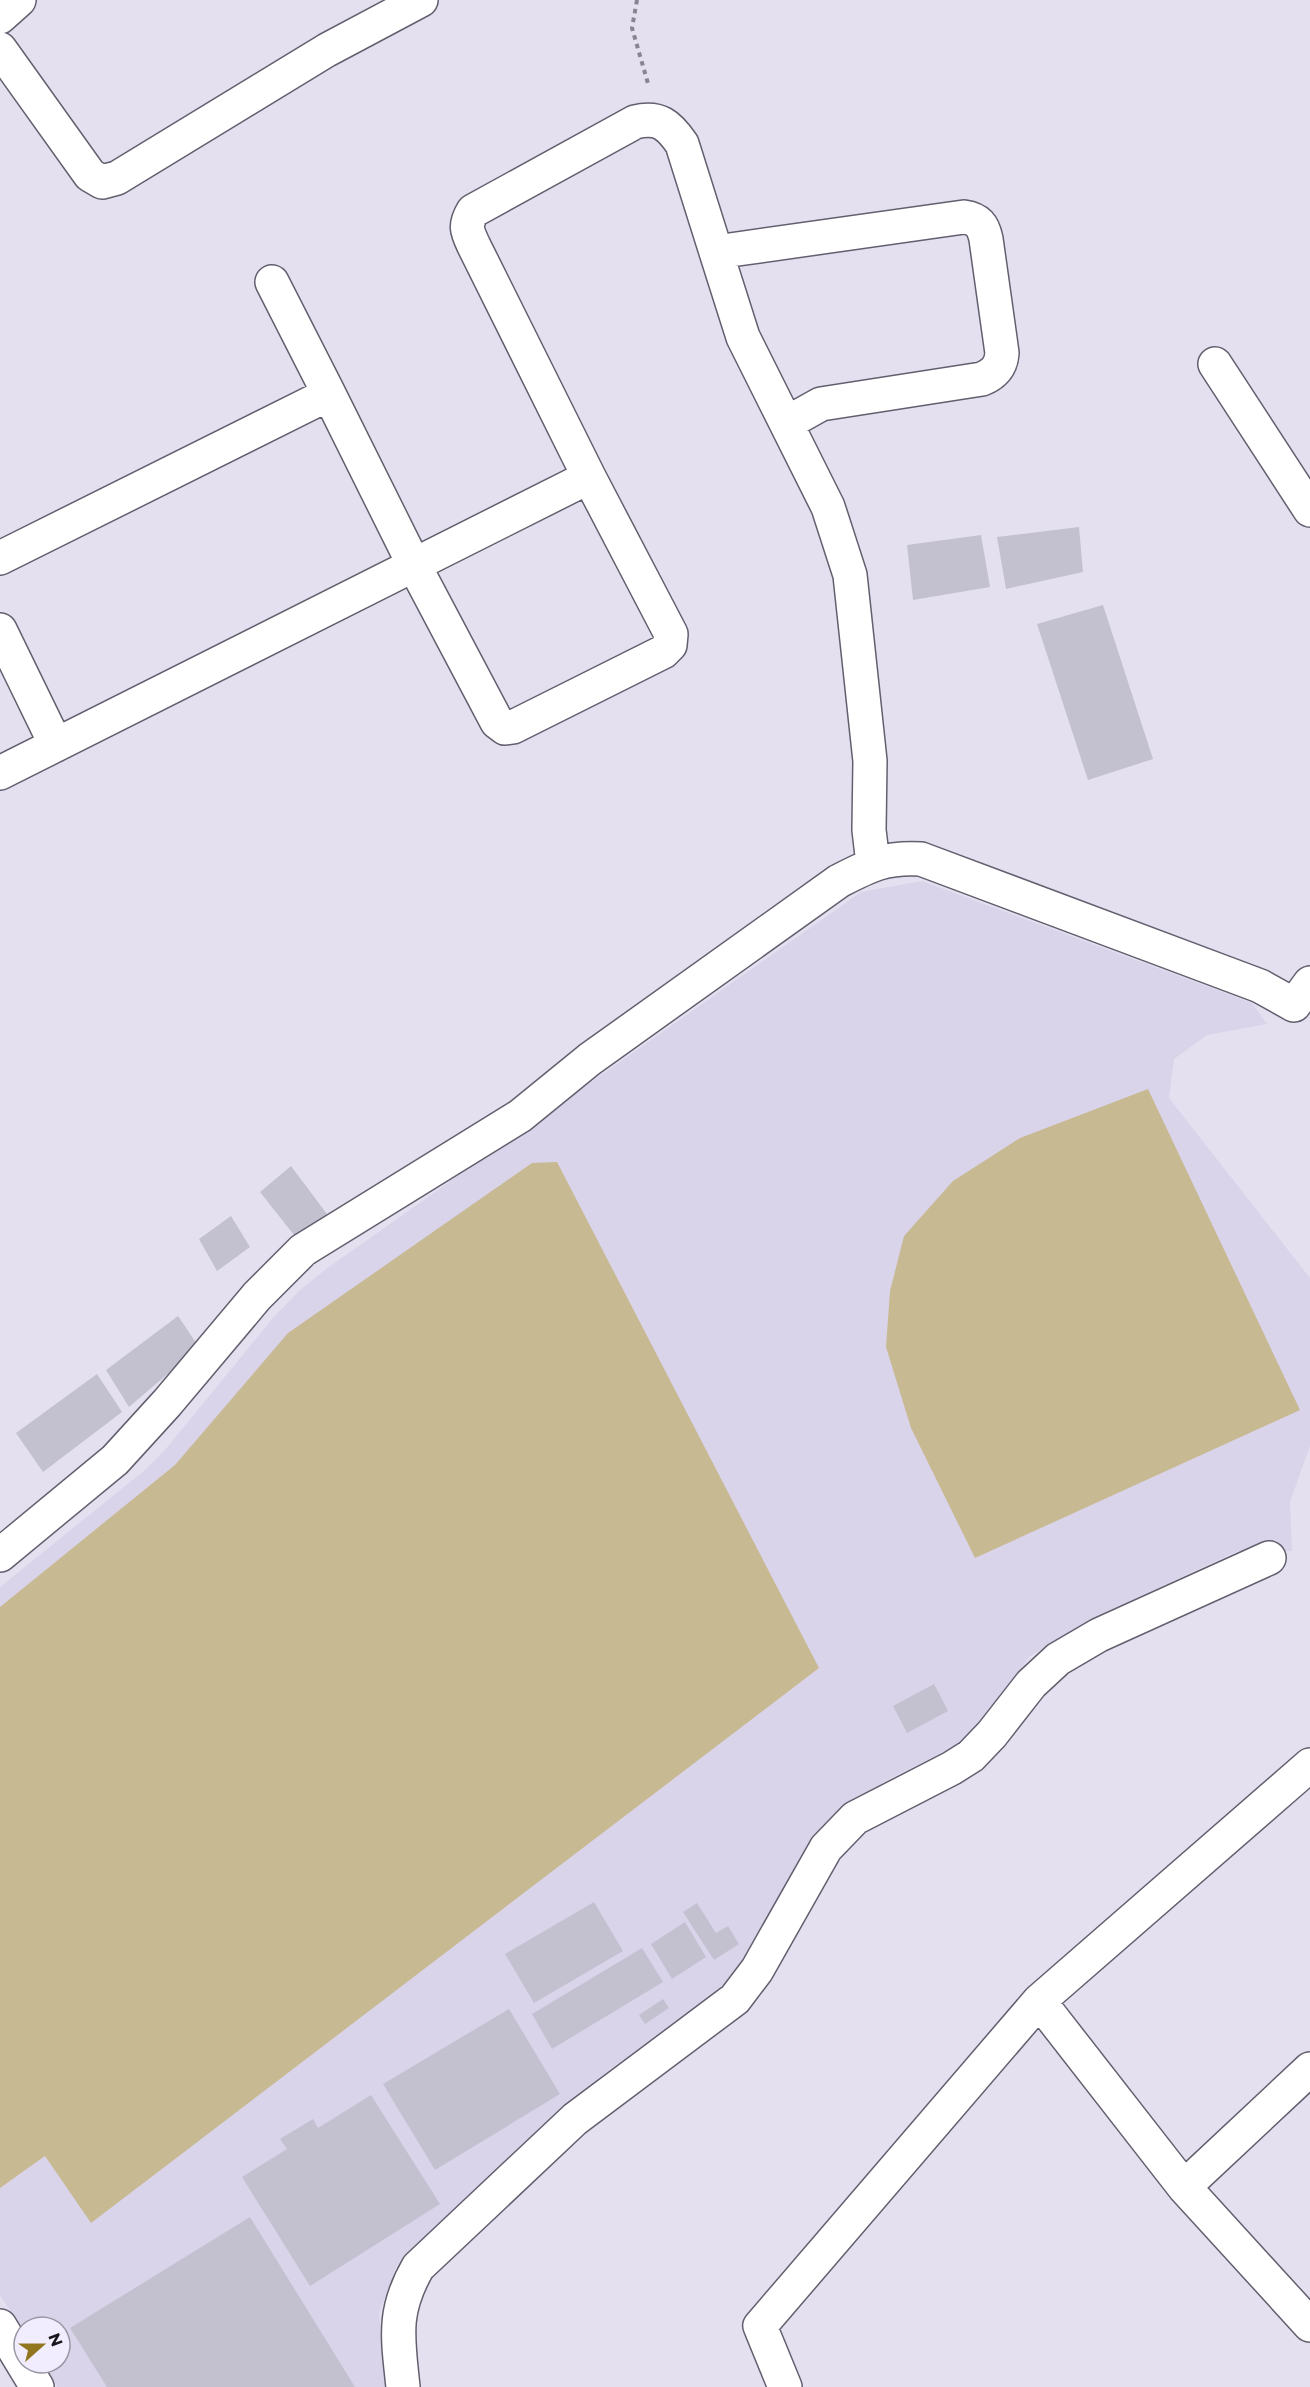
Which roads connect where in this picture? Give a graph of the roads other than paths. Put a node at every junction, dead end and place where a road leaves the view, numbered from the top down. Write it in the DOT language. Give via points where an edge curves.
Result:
graph roads {
  1 [pos="19,0"];
  2 [pos="421,0"];
  3 [pos="0,17"];
  4 [pos="0,49"];
  5 [pos="716,252"];
  6 [pos="272,282"];
  7 [pos="1215,364"];
  8 [pos="329,394"];
  9 [pos="787,423"];
  10 [pos="589,477"];
  11 [pos="1310,510"];
  12 [pos="0,558"];
  13 [pos="414,565"];
  14 [pos="0,630"];
  15 [pos="56,745"];
  16 [pos="0,773"];
  17 [pos="873,864"];
  18 [pos="1305,1001"];
  19 [pos="0,1555"];
  20 [pos="1269,1558"];
  21 [pos="1310,1765"];
  22 [pos="1039,2001"];
  23 [pos="1310,2069"];
  24 [pos="1184,2187"];
  25 [pos="1310,2325"];
  26 [pos="0,2326"];
  27 [pos="37,2387"];
  28 [pos="403,2387"];
  29 [pos="785,2387"];
  1 -- 3 [label="street"];
  2 -- 4 [label="street" via="327,50 117,178 102,182 90,175"];
  5 -- 9 [label="street" via="743,337"];
  5 -- 9 [label="street" via="964,217 973,218 984,231 1002,353 1001,363 992,375 821,404"];
  5 -- 10 [label="street" via="682,144 672,129 649,118 488,202 467,220 474,246"];
  6 -- 8 [label="street"];
  7 -- 11 [label="street"];
  8 -- 12 [label="street"];
  8 -- 13 [label="street"];
  9 -- 17 [label="street" via="828,507 850,574 870,761 869,830"];
  10 -- 13 [label="street"];
  10 -- 13 [label="street" via="672,634 670,645 652,658 505,728 497,722"];
  13 -- 15 [label="street"];
  14 -- 15 [label="street"];
  15 -- 16 [label="street"];
  17 -- 18 [label="street" via="898,858 921,859"];
  17 -- 19 [label="street" via="830,887 590,1059 520,1116 303,1250 257,1296 115,1460"];
  20 -- 28 [label="street" via="1099,1635 1058,1659 1031,1684 971,1756 855,1818 826,1848 757,1970 735,1999 575,2119 418,2267 405,2289 398,2316"];
  21 -- 22 [label="street"];
  22 -- 24 [label="street"];
  22 -- 29 [label="street" via="760,2326"];
  23 -- 24 [label="street"];
  24 -- 25 [label="street"];
  26 -- 27 [label="street"];
}
